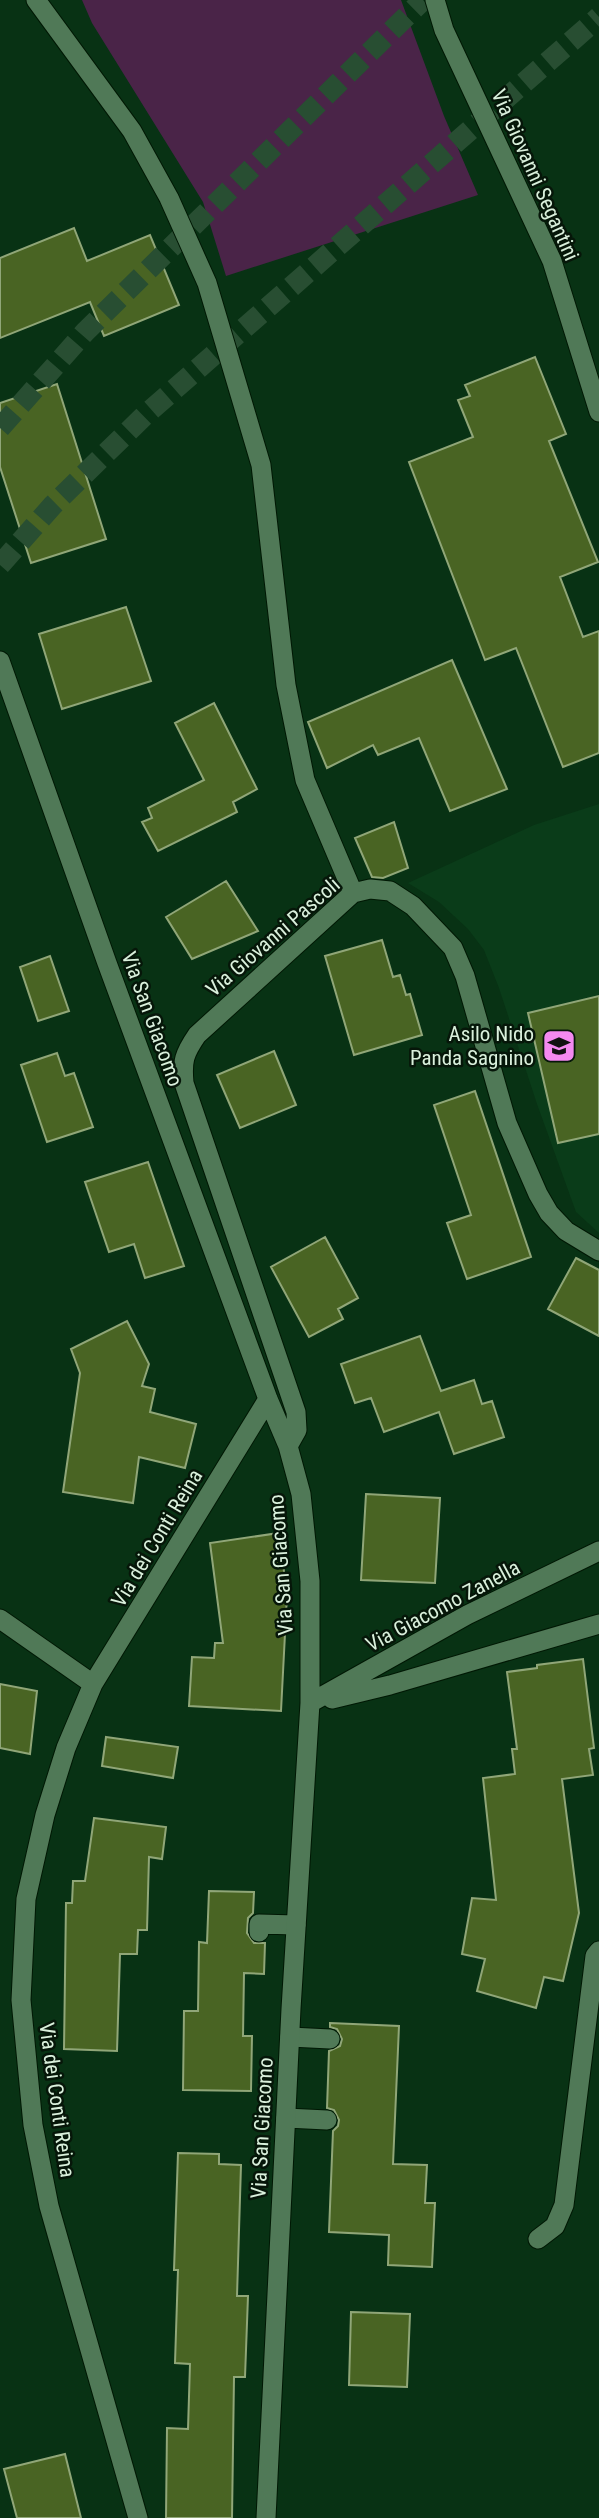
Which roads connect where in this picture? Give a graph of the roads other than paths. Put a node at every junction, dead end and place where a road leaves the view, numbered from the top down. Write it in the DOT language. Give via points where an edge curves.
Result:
graph roads {
  1 [pos="36,0"];
  2 [pos="435,0"];
  3 [pos="599,412"];
  4 [pos="0,661"];
  5 [pos="353,893"];
  6 [pos="599,1251"];
  7 [pos="268,1399"];
  8 [pos="288,1446"];
  9 [pos="599,1551"];
  10 [pos="0,1619"];
  11 [pos="599,1624"];
  12 [pos="93,1684"];
  13 [pos="310,1703"];
  14 [pos="296,1926"];
  15 [pos="259,1932"];
  16 [pos="599,1951"];
  17 [pos="290,2037"];
  18 [pos="330,2039"];
  19 [pos="286,2118"];
  20 [pos="327,2120"];
  21 [pos="538,2239"];
  22 [pos="138,2518"];
  23 [pos="265,2518"];
  1 -- 5 [label="street" via="132,131 169,198 207,283 261,465 286,685 305,780"];
  2 -- 3 [label="street, Via Giovanni Segantini" via="444,30 552,261"];
  4 -- 7 [label="street, Via San Giacomo"];
  5 -- 6 [label="street, Via Giovanni Pascoli" via="390,891 413,906 453,948 507,1122 538,1194 566,1231"];
  5 -- 8 [label="street, Via Giovanni Pascoli" via="197,1035 186,1051 183,1067 184,1083 296,1412 297,1430"];
  7 -- 8 [label="street, Via San Giacomo"];
  7 -- 12 [label="street, Via dei Conti Reina"];
  8 -- 13 [label="street, Via San Giacomo" via="301,1494 310,1581"];
  9 -- 13 [label="street, Via Giacomo Zanella" via="467,1615"];
  10 -- 12 [label="street"];
  11 -- 13 [label="street" via="390,1685"];
  12 -- 22 [label="street, Via dei Conti Reina" via="45,1815 26,1899 21,2000 33,2125 49,2206"];
  13 -- 14 [label="street, Via San Giacomo"];
  14 -- 15 [label="street" via="259,1924"];
  14 -- 17 [label="street, Via San Giacomo"];
  16 -- 21 [label="street" via="564,2205 555,2227"];
  17 -- 18 [label="street"];
  17 -- 19 [label="street, Via San Giacomo"];
  19 -- 20 [label="street"];
  19 -- 23 [label="street, Via San Giacomo"];
}
